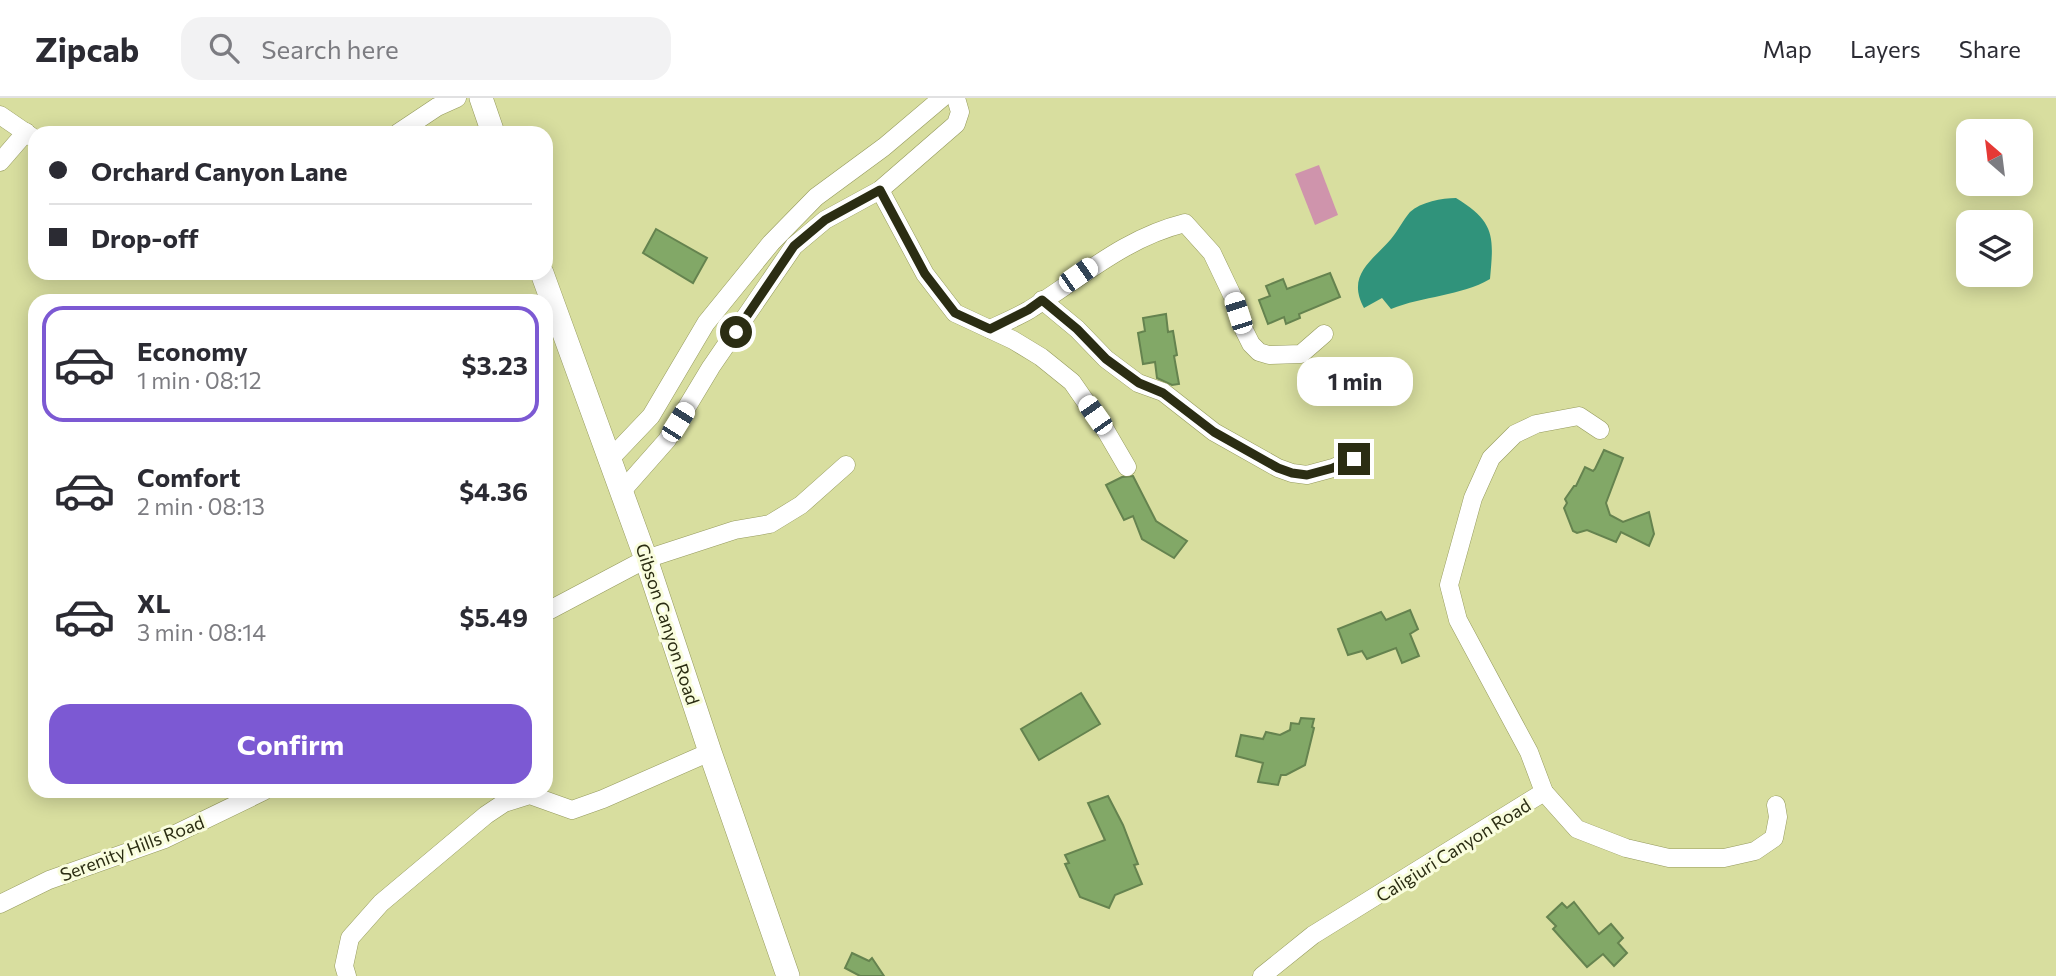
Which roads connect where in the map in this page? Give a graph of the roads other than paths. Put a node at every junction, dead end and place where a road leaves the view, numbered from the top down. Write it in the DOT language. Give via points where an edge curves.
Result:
graph roads {
  1 [pos="457,98"];
  2 [pos="481,98"];
  3 [pos="942,98"];
  4 [pos="956,98"];
  5 [pos="0,115"];
  6 [pos="408,126"];
  7 [pos="491,126"];
  8 [pos="28,134"];
  9 [pos="28,137"];
  10 [pos="0,162"];
  11 [pos="880,190"];
  12 [pos="1042,300"];
  13 [pos="553,303"];
  14 [pos="990,329"];
  15 [pos="1324,334"];
  16 [pos="1600,430"];
  17 [pos="610,459"];
  18 [pos="1354,459"];
  19 [pos="845,465"];
  20 [pos="1127,467"];
  21 [pos="622,491"];
  22 [pos="646,559"];
  23 [pos="553,608"];
  24 [pos="710,752"];
  25 [pos="1544,792"];
  26 [pos="249,798"];
  27 [pos="520,798"];
  28 [pos="538,798"];
  29 [pos="1776,805"];
  30 [pos="0,904"];
  31 [pos="347,976"];
  32 [pos="788,976"];
  33 [pos="1262,976"];
  1 -- 6 [label="street"];
  2 -- 7 [label="main road"];
  3 -- 17 [label="street" via="816,197 771,243 706,323 651,416"];
  4 -- 11 [label="street" via="960,113 956,124"];
  5 -- 8 [label="street"];
  9 -- 10 [label="street"];
  11 -- 14 [label="street" via="925,274 955,313"];
  11 -- 21 [label="street" via="825,220 794,246 667,440"];
  12 -- 14 [label="street"];
  12 -- 15 [label="street" via="1096,263 1162,228 1185,223 1212,253 1244,330 1259,352 1301,354"];
  12 -- 18 [label="street" via="1139,383 1163,393 1214,432 1278,468 1307,475"];
  13 -- 17 [label="main road, Gibson Canyon Road"];
  14 -- 20 [label="street" via="1041,357 1072,382"];
  16 -- 25 [label="street" via="1579,416 1536,424 1515,434 1491,458 1473,498 1449,584 1458,620 1529,752"];
  17 -- 21 [label="main road, Gibson Canyon Road"];
  19 -- 22 [label="street" via="801,505 770,524 735,530"];
  21 -- 22 [label="main road, Gibson Canyon Road"];
  22 -- 23 [label="street"];
  22 -- 24 [label="main road, Gibson Canyon Road"];
  24 -- 28 [label="street" via="572,810"];
  24 -- 32 [label="main road, Gibson Canyon Road"];
  25 -- 29 [label="street, Caligiuri Canyon Road" via="1577,829 1669,858 1724,858 1755,851 1774,838"];
  25 -- 33 [label="street, Caligiuri Canyon Road" via="1313,935"];
  26 -- 30 [label="street, Serenity Hills Road" via="164,839 49,880"];
  27 -- 31 [label="street" via="486,815 381,903 350,937 344,966"];
}
